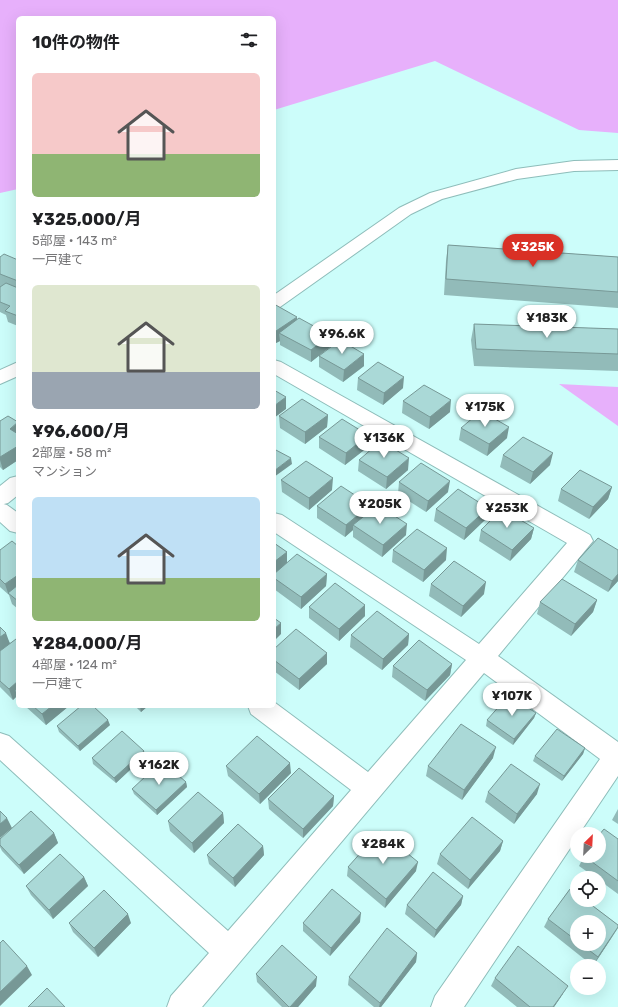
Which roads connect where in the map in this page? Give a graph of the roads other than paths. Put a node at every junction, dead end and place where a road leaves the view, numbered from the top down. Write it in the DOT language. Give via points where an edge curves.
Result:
graph roads {
  1 [pos="618,165"];
  2 [pos="276,302"];
  3 [pos="276,367"];
  4 [pos="16,369"];
  5 [pos="0,378"];
  6 [pos="16,485"];
  7 [pos="0,497"];
  8 [pos="0,511"];
  9 [pos="276,522"];
  10 [pos="16,523"];
  11 [pos="482,658"];
  12 [pos="263,708"];
  13 [pos="0,744"];
  14 [pos="618,757"];
  15 [pos="369,788"];
  16 [pos="229,951"];
  17 [pos="182,1007"];
  18 [pos="446,1007"];
  1 -- 2 [label="street" via="574,166 516,174 436,196 405,211"];
  3 -- 11 [label="street" via="582,541"];
  4 -- 5 [label="street"];
  6 -- 7 [label="street"];
  8 -- 10 [label="street"];
  9 -- 11 [label="street"];
  11 -- 14 [label="street"];
  11 -- 15 [label="street"];
  12 -- 15 [label="street"];
  13 -- 16 [label="street"];
  14 -- 18 [label="street"];
  15 -- 16 [label="street"];
  16 -- 17 [label="street"];
}
